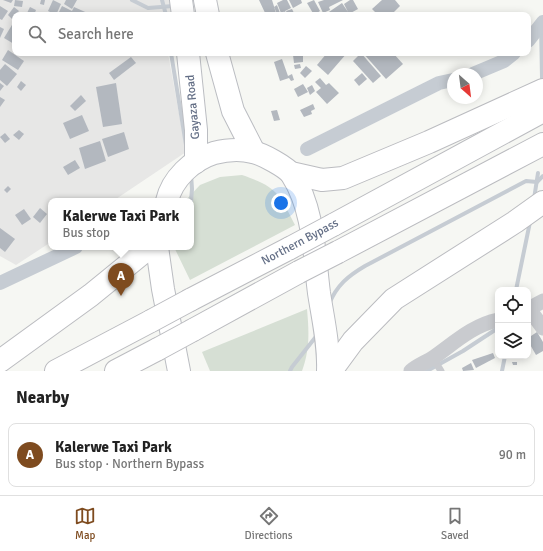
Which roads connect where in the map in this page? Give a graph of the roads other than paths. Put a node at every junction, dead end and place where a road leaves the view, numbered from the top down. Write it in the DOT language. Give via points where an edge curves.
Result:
graph roads {
  1 [pos="181,0"];
  2 [pos="205,0"];
  3 [pos="183,12"];
  4 [pos="207,12"];
  5 [pos="188,56"];
  6 [pos="218,56"];
  7 [pos="543,90"];
  8 [pos="543,112"];
  9 [pos="543,144"];
  10 [pos="254,152"];
  11 [pos="196,162"];
  12 [pos="291,173"];
  13 [pos="169,198"];
  14 [pos="543,202"];
  15 [pos="146,250"];
  16 [pos="157,250"];
  17 [pos="543,301"];
  18 [pos="531,307"];
  19 [pos="531,313"];
  20 [pos="495,321"];
  21 [pos="543,328"];
  22 [pos="433,358"];
  23 [pos="0,361"];
  24 [pos="56,371"];
  25 [pos="116,371"];
  26 [pos="179,371"];
  27 [pos="328,371"];
  28 [pos="331,371"];
  29 [pos="411,371"];
  30 [pos="441,371"];
  1 -- 3 [label="main road"];
  2 -- 4 [label="main road"];
  5 -- 11 [label="main road, Gayaza Road" via="196,130"];
  6 -- 10 [label="main road" via="233,111"];
  7 -- 12 [label="main road" via="343,178 322,180"];
  8 -- 24 [label="main road, Northern Bypass, bridge"];
  9 -- 25 [label="main road, bridge"];
  10 -- 11 [label="main road" via="224,150"];
  10 -- 12 [label="main road"];
  11 -- 13 [label="main road" via="182,173"];
  12 -- 27 [label="main road" via="302,195 310,227 327,336"];
  14 -- 28 [label="main road" via="394,299 353,341"];
  15 -- 23 [label="main road" via="91,295"];
  16 -- 26 [label="main road"];
  17 -- 18 [label="street"];
  19 -- 21 [label="street"];
  20 -- 22 [label="street" via="459,338"];
  22 -- 29 [label="street"];
  22 -- 30 [label="lane"];
}
